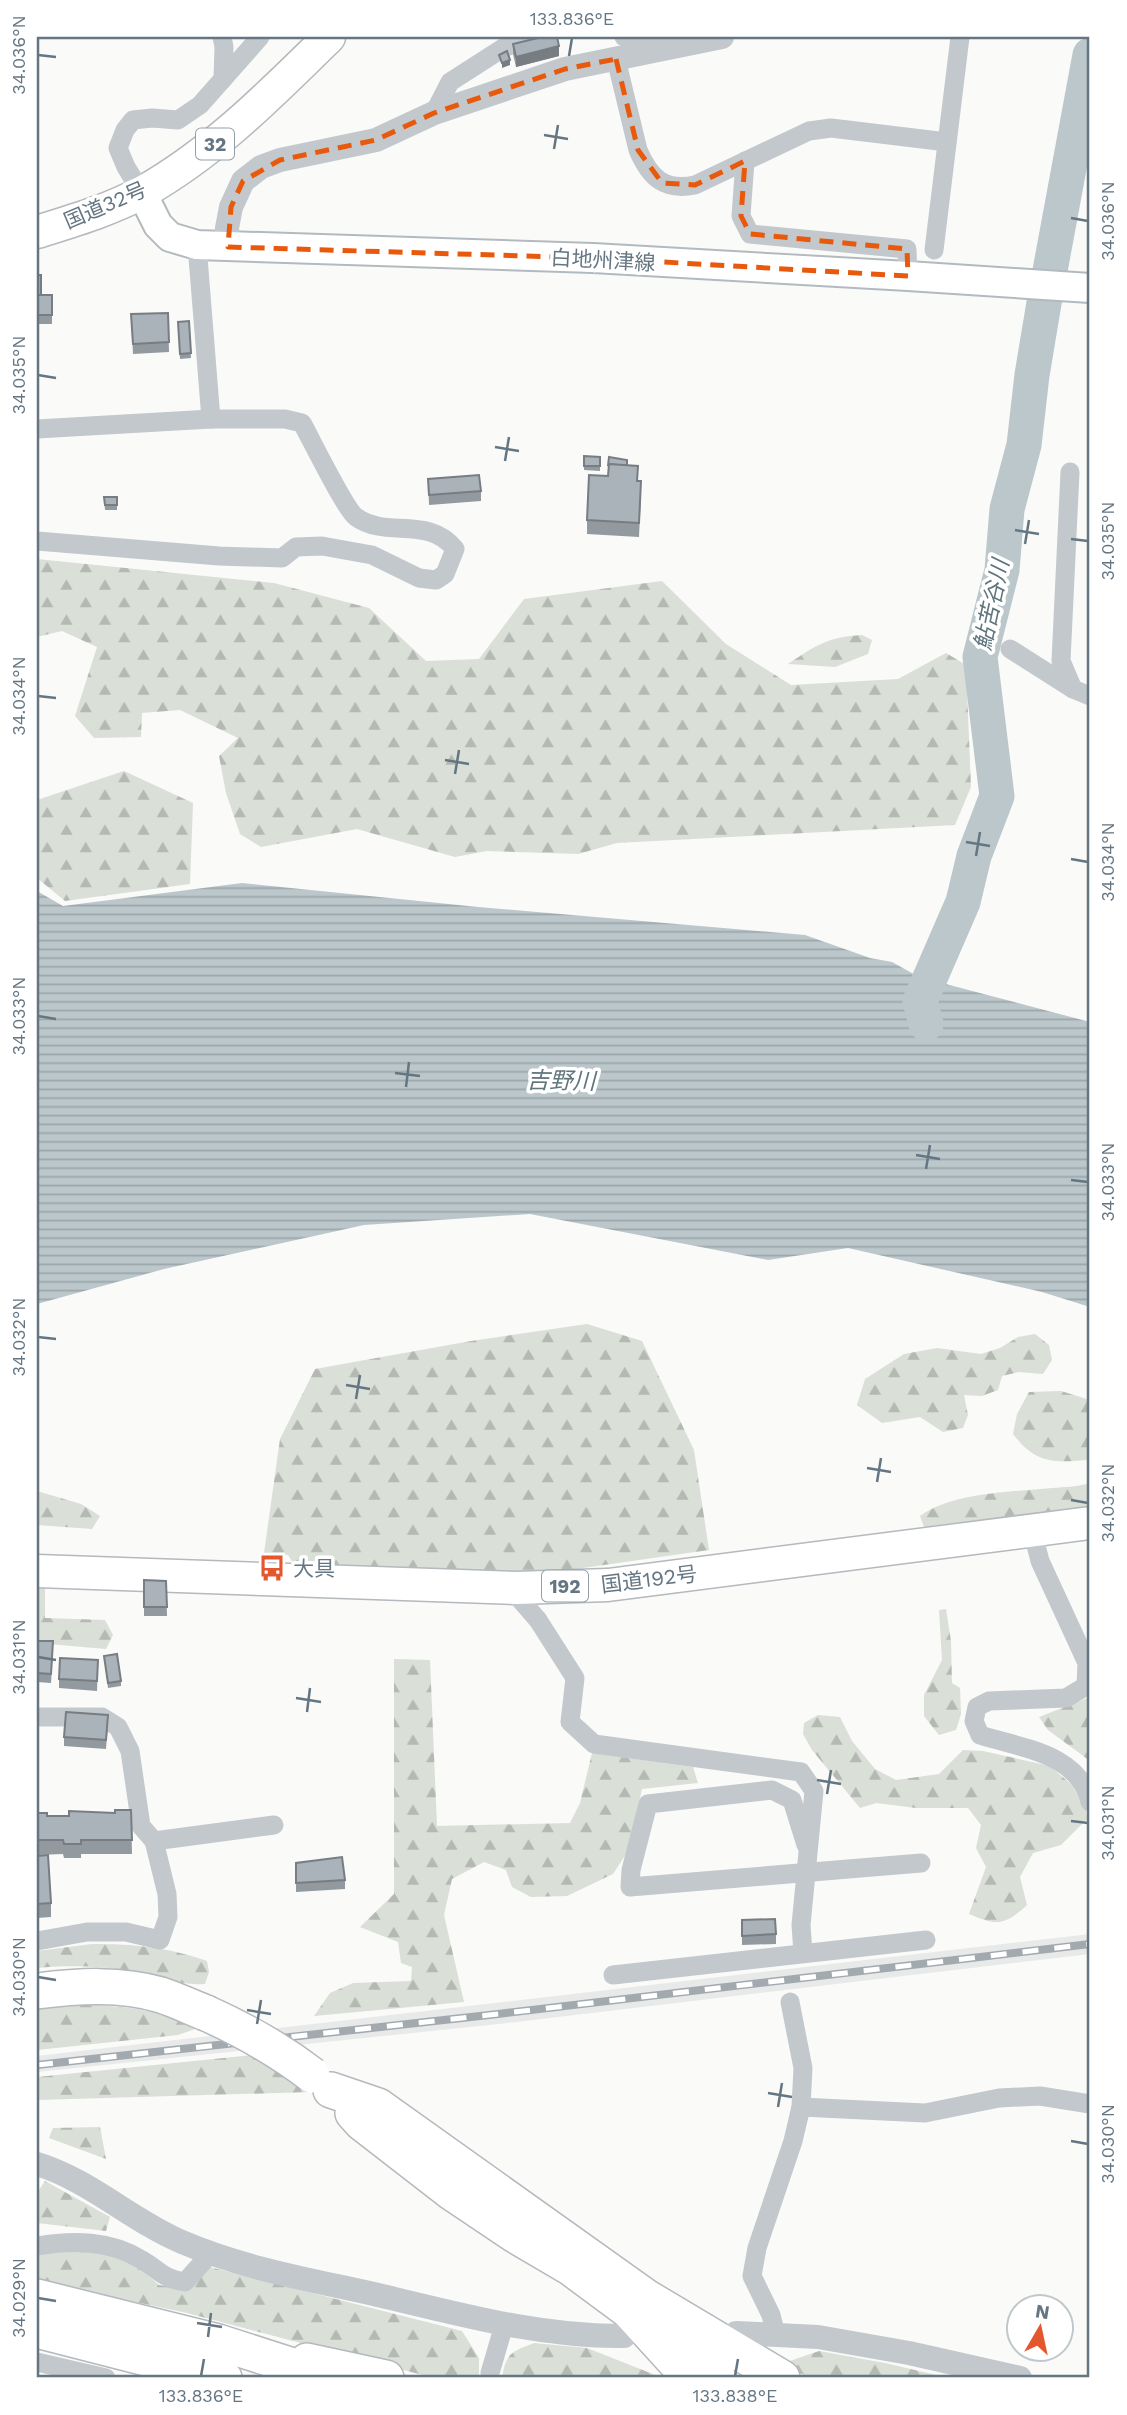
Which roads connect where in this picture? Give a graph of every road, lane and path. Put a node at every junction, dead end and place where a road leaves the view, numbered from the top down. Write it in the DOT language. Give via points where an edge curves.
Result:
graph roads {
  1 [pos="222,37"];
  2 [pos="260,37"];
  3 [pos="329,37"];
  4 [pos="533,37"];
  5 [pos="722,37"];
  6 [pos="960,37"];
  7 [pos="620,48"];
  8 [pos="223,79"];
  9 [pos="434,113"];
  10 [pos="947,142"];
  11 [pos="745,161"];
  12 [pos="142,193"];
  13 [pos="37,232"];
  14 [pos="197,245"];
  15 [pos="228,247"];
  16 [pos="934,250"];
  17 [pos="908,276"];
  18 [pos="1090,288"];
  19 [pos="211,419"];
  20 [pos="37,429"];
  21 [pos="1070,472"];
  22 [pos="37,541"];
  23 [pos="1010,649"];
  24 [pos="1081,692"];
  25 [pos="1090,1522"];
  26 [pos="1032,1530"];
  27 [pos="37,1571"];
  28 [pos="516,1587"];
  29 [pos="37,1717"];
  30 [pos="1090,1801"];
  31 [pos="274,1825"];
  32 [pos="154,1841"];
  33 [pos="809,1848"];
  34 [pos="922,1863"];
  35 [pos="806,1872"];
  36 [pos="926,1940"];
  37 [pos="37,1941"];
  38 [pos="803,1953"];
  39 [pos="613,1975"];
  40 [pos="37,1991"];
  41 [pos="790,2002"];
  42 [pos="321,2082"];
  43 [pos="1090,2104"];
  44 [pos="801,2107"];
  45 [pos="37,2164"];
  46 [pos="37,2246"];
  47 [pos="210,2254"];
  48 [pos="37,2297"];
  49 [pos="646,2297"];
  50 [pos="504,2325"];
  51 [pos="37,2330"];
  52 [pos="736,2333"];
  53 [pos="776,2335"];
  54 [pos="624,2336"];
  55 [pos="218,2342"];
  56 [pos="37,2362"];
  57 [pos="490,2373"];
  58 [pos="106,2378"];
  59 [pos="224,2378"];
  60 [pos="330,2378"];
  61 [pos="386,2378"];
  62 [pos="690,2378"];
  63 [pos="718,2378"];
  64 [pos="782,2378"];
  65 [pos="1020,2378"];
  1 -- 8 [label="street"];
  2 -- 8 [label="street"];
  3 -- 12 [label="highway, 国道32号 / 32" via="213,146"];
  4 -- 9 [label="street" via="503,48 450,82"];
  5 -- 7 [label="street" via="663,49"];
  6 -- 10 [label="street"];
  7 -- 9 [label="street"];
  7 -- 11 [label="street" via="638,150 651,174 662,183 681,188"];
  8 -- 12 [label="street" via="200,105 178,120 133,120 125,130 118,148"];
  9 -- 15 [label="street" via="376,141 261,167 243,181 231,207"];
  10 -- 11 [label="street" via="831,128 809,131"];
  10 -- 16 [label="street"];
  11 -- 17 [label="street" via="741,216 750,234 907,248"];
  12 -- 13 [label="highway, 国道32号 / 32"];
  12 -- 14 [label="main road, 白地州津線" via="158,225 170,237"];
  14 -- 15 [label="main road, 白地州津線"];
  14 -- 19 [label="street"];
  15 -- 17 [label="main road, 白地州津線" via="593,258"];
  17 -- 18 [label="main road, 白地州津線"];
  19 -- 20 [label="street"];
  19 -- 22 [label="street" via="302,423 354,516 373,525 433,531 447,538 455,549 445,574 436,580 419,578 372,555 321,546 296,547 282,558"];
  21 -- 24 [label="street" via="1061,661"];
  23 -- 24 [label="street"];
  25 -- 26 [label="highway, 国道192号 / 192"];
  26 -- 28 [label="highway, 国道192号 / 192" via="608,1585"];
  26 -- 30 [label="street" via="1041,1561 1087,1662 1086,1686 1066,1698 989,1700 977,1707 974,1721 980,1735 1051,1756 1072,1770"];
  27 -- 28 [label="highway, 国道192号 / 192"];
  28 -- 33 [label="street" via="575,1678 570,1722 594,1744 801,1772 814,1791"];
  29 -- 32 [label="street" via="102,1717 118,1727 130,1751 141,1826"];
  31 -- 32 [label="street"];
  32 -- 37 [label="street" via="167,1894 168,1917 160,1940 126,1932 87,1932"];
  33 -- 35 [label="street"];
  33 -- 35 [label="street" via="792,1800 772,1790 648,1804 630,1887"];
  34 -- 35 [label="street"];
  35 -- 38 [label="street"];
  36 -- 38 [label="street"];
  38 -- 39 [label="street"];
  40 -- 42 [label="highway, bridge" via="109,1987 158,1994 244,2030"];
  41 -- 44 [label="street" via="803,2068"];
  42 -- 49 [label="highway" via="378,2106"];
  42 -- 62 [label="highway" via="362,2123 451,2192 571,2268 629,2311"];
  43 -- 44 [label="street" via="1040,2096 999,2098 925,2113"];
  44 -- 53 [label="street" via="752,2276"];
  45 -- 47 [label="street"];
  46 -- 47 [label="street" via="58,2242 111,2245 143,2260 166,2279 184,2282"];
  47 -- 50 [label="street"];
  48 -- 55 [label="highway"];
  49 -- 63 [label="highway"];
  49 -- 64 [label="highway"];
  50 -- 54 [label="street" via="561,2334"];
  50 -- 57 [label="street"];
  51 -- 59 [label="highway"];
  52 -- 53 [label="street"];
  53 -- 65 [label="street" via="818,2337 909,2353"];
  55 -- 60 [label="highway"];
  55 -- 61 [label="highway"];
  56 -- 58 [label="street"];
}
